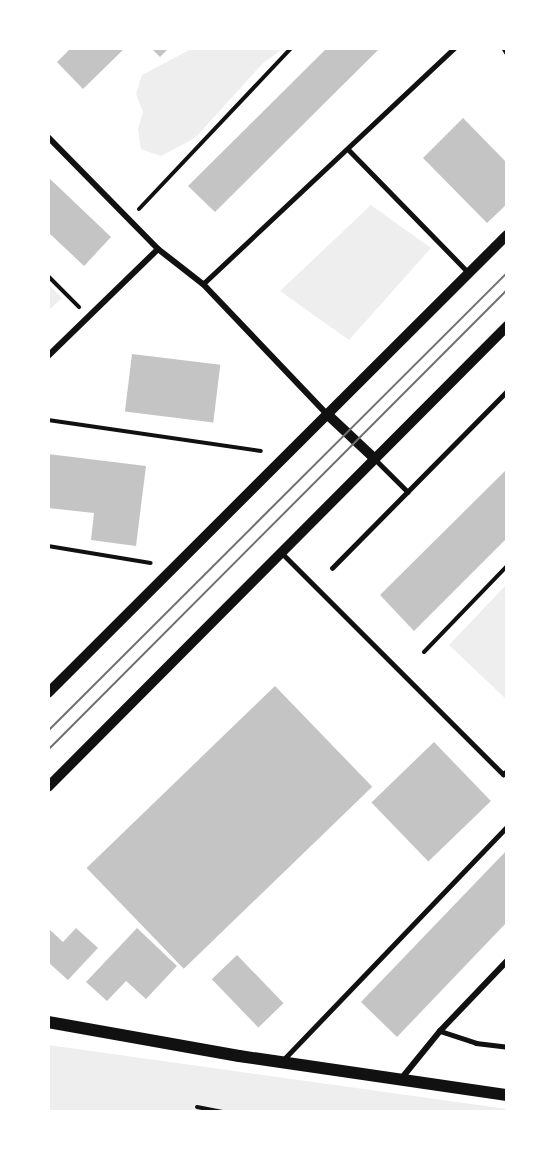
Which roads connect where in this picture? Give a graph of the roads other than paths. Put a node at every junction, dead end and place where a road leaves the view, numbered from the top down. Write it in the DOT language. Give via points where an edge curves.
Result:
graph roads {
  1 [pos="454,48"];
  2 [pos="504,48"];
  3 [pos="507,53"];
  4 [pos="48,137"];
  5 [pos="349,150"];
  6 [pos="507,235"];
  7 [pos="158,249"];
  8 [pos="469,273"];
  9 [pos="203,284"];
  10 [pos="507,326"];
  11 [pos="48,356"];
  12 [pos="507,391"];
  13 [pos="327,414"];
  14 [pos="374,457"];
  15 [pos="408,492"];
  16 [pos="282,553"];
  17 [pos="332,568"];
  18 [pos="48,693"];
  19 [pos="507,771"];
  20 [pos="48,787"];
  21 [pos="507,826"];
  22 [pos="507,961"];
  23 [pos="48,1022"];
  24 [pos="441,1031"];
  25 [pos="507,1047"];
  26 [pos="281,1062"];
  27 [pos="401,1079"];
  28 [pos="507,1095"];
  1 -- 5 [label="lane"];
  2 -- 3 [label="lane"];
  4 -- 7 [label="street"];
  5 -- 8 [label="lane"];
  5 -- 9 [label="lane"];
  6 -- 8 [label="street"];
  7 -- 9 [label="street"];
  7 -- 11 [label="street"];
  8 -- 13 [label="street"];
  9 -- 13 [label="street"];
  10 -- 14 [label="street"];
  12 -- 15 [label="lane"];
  13 -- 14 [label="street"];
  13 -- 18 [label="street"];
  14 -- 15 [label="lane"];
  14 -- 16 [label="street"];
  15 -- 17 [label="lane"];
  16 -- 19 [label="lane" via="503,774"];
  16 -- 20 [label="street"];
  21 -- 26 [label="street"];
  22 -- 24 [label="street"];
  23 -- 26 [label="main road"];
  24 -- 25 [label="lane" via="476,1043"];
  24 -- 27 [label="street"];
  26 -- 27 [label="main road"];
  27 -- 28 [label="main road"];
}
